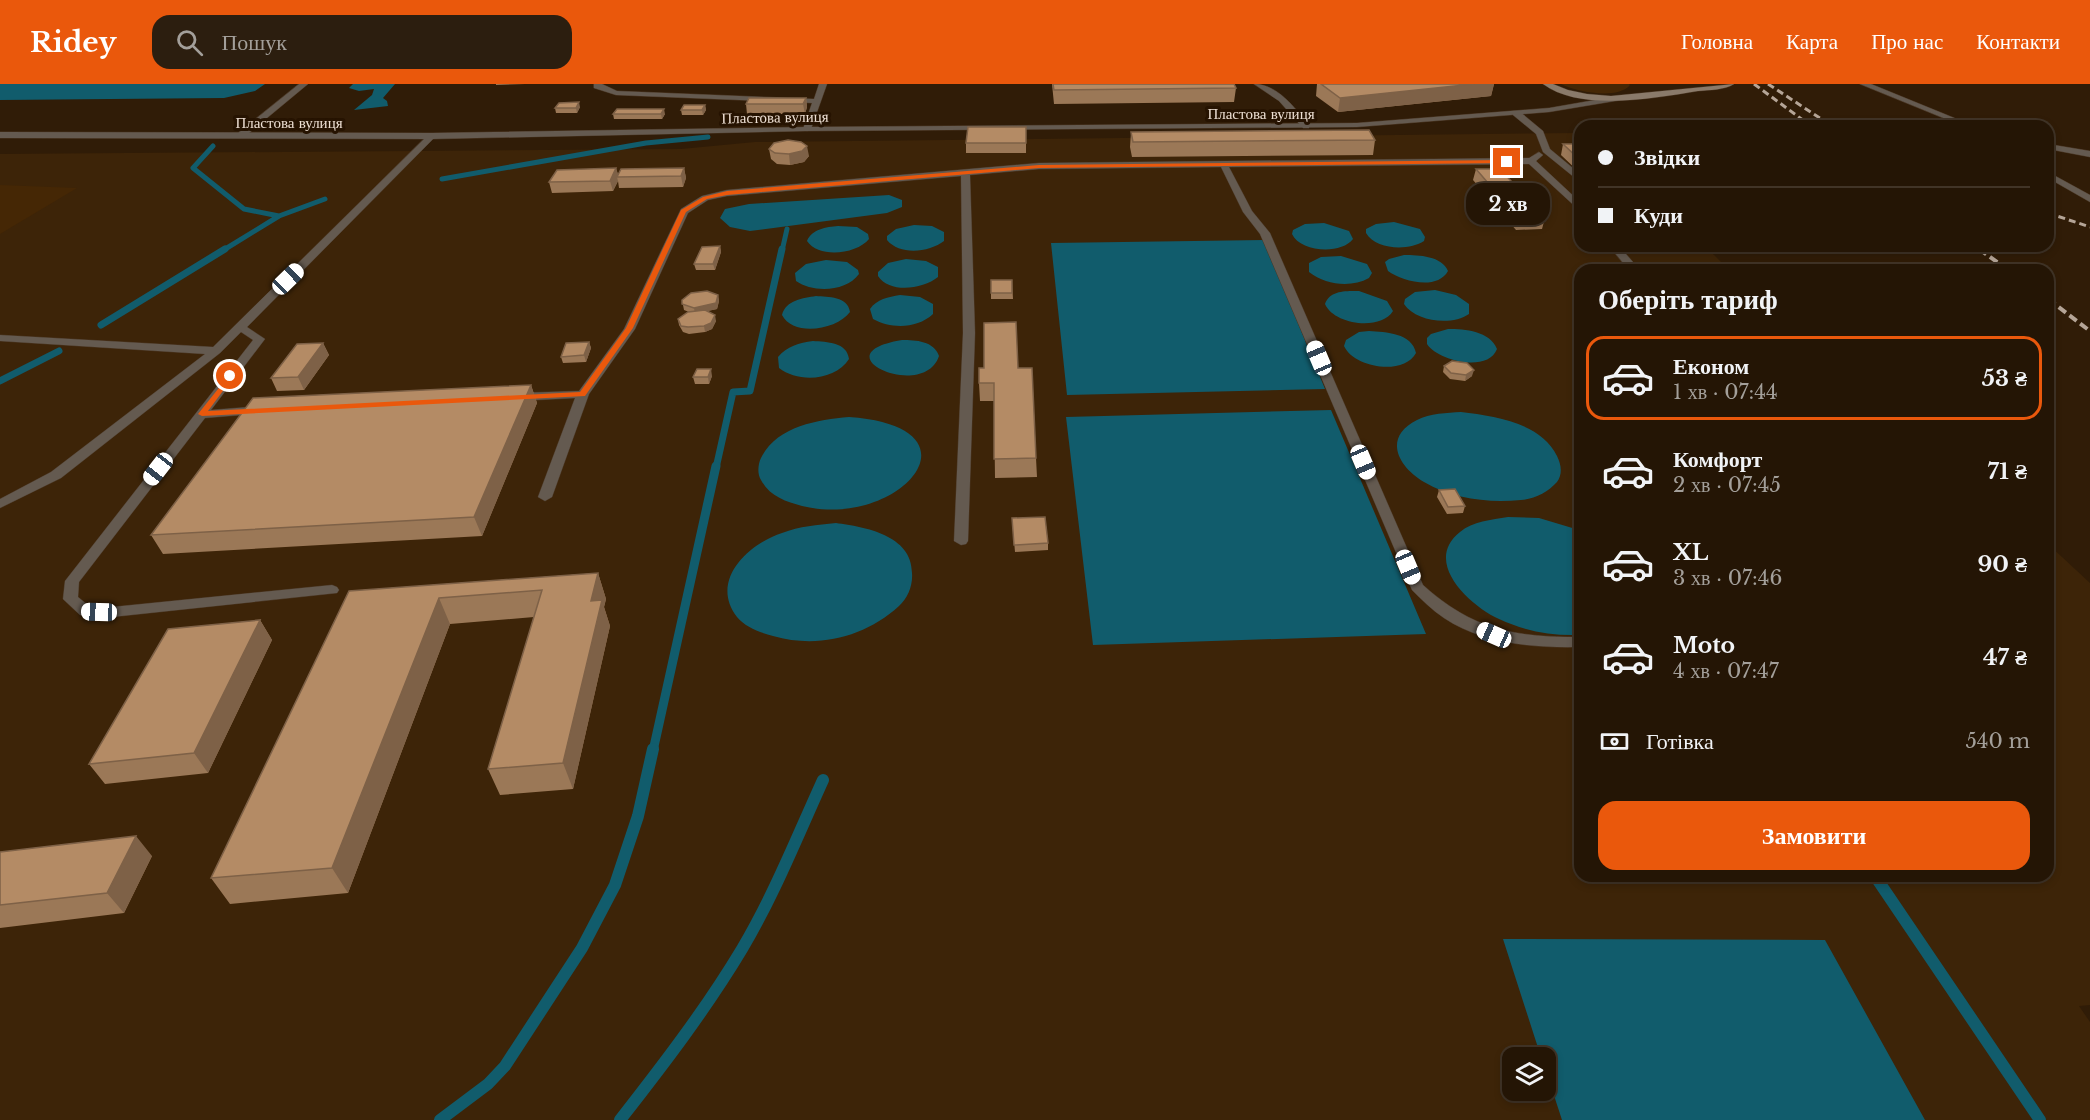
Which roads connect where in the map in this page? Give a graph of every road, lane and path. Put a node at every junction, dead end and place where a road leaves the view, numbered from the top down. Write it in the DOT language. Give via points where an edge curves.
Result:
graph roads {
  1 [pos="304,84"];
  2 [pos="598,84"];
  3 [pos="823,84"];
  4 [pos="1258,84"];
  5 [pos="1700,84"];
  6 [pos="1730,84"];
  7 [pos="1864,84"];
  8 [pos="1550,86"];
  9 [pos="1718,86"];
  10 [pos="1646,87"];
  11 [pos="1637,96"];
  12 [pos="1618,99"];
  13 [pos="817,101"];
  14 [pos="1549,110"];
  15 [pos="1516,113"];
  16 [pos="1955,120"];
  17 [pos="1306,126"];
  18 [pos="807,129"];
  19 [pos="0,135"];
  20 [pos="240,136"];
  21 [pos="432,136"];
  22 [pos="2054,148"];
  23 [pos="1546,150"];
  24 [pos="2090,154"];
  25 [pos="1531,161"];
  26 [pos="1223,163"];
  27 [pos="965,173"];
  28 [pos="1574,174"];
  29 [pos="2054,179"];
  30 [pos="2090,199"];
  31 [pos="1574,202"];
  32 [pos="1619,252"];
  33 [pos="1630,264"];
  34 [pos="240,327"];
  35 [pos="0,338"];
  36 [pos="216,351"];
  37 [pos="583,394"];
  38 [pos="499,398"];
  39 [pos="273,410"];
  40 [pos="202,414"];
  41 [pos="545,497"];
  42 [pos="0,504"];
  43 [pos="962,541"];
  44 [pos="332,590"];
  45 [pos="1574,642"];
  1 -- 20 [label="street"];
  2 -- 13 [label="street" via="616,93"];
  3 -- 13 [label="street"];
  4 -- 17 [label="street" via="1282,99"];
  5 -- 9 [label="main road"];
  6 -- 9 [label="main road"];
  7 -- 16 [label="street"];
  8 -- 12 [label="main road" via="1585,97"];
  8 -- 14 [label="street" via="1561,100 1559,106"];
  9 -- 11 [label="main road"];
  10 -- 11 [label="main road"];
  11 -- 12 [label="main road"];
  12 -- 14 [label="street, Пластова вулиця"];
  13 -- 18 [label="street"];
  14 -- 15 [label="street, Пластова вулиця"];
  15 -- 17 [label="street, Пластова вулиця"];
  15 -- 23 [label="street" via="1540,134"];
  17 -- 18 [label="street, Пластова вулиця"];
  18 -- 21 [label="street, Пластова вулиця"];
  19 -- 20 [label="street, Пластова вулиця"];
  20 -- 21 [label="street, Пластова вулиця"];
  21 -- 34 [label="street"];
  22 -- 24 [label="street"];
  23 -- 25 [label="street"];
  23 -- 28 [label="street"];
  25 -- 26 [label="street"];
  25 -- 31 [label="street"];
  26 -- 27 [label="street" via="1039,166"];
  26 -- 45 [label="street" via="1248,212 1265,233 1417,587 1452,616 1494,635"];
  27 -- 37 [label="street" via="705,198 684,211 629,328"];
  27 -- 43 [label="street" via="969,333"];
  29 -- 30 [label="street"];
  32 -- 33 [label="street"];
  34 -- 36 [label="street"];
  34 -- 40 [label="street" via="259,339"];
  35 -- 36 [label="street"];
  36 -- 42 [label="street" via="56,475"];
  37 -- 38 [label="street"];
  37 -- 41 [label="street"];
  39 -- 40 [label="street"];
  40 -- 44 [label="street" via="72,581 70,599 86,611 112,612"];
}
